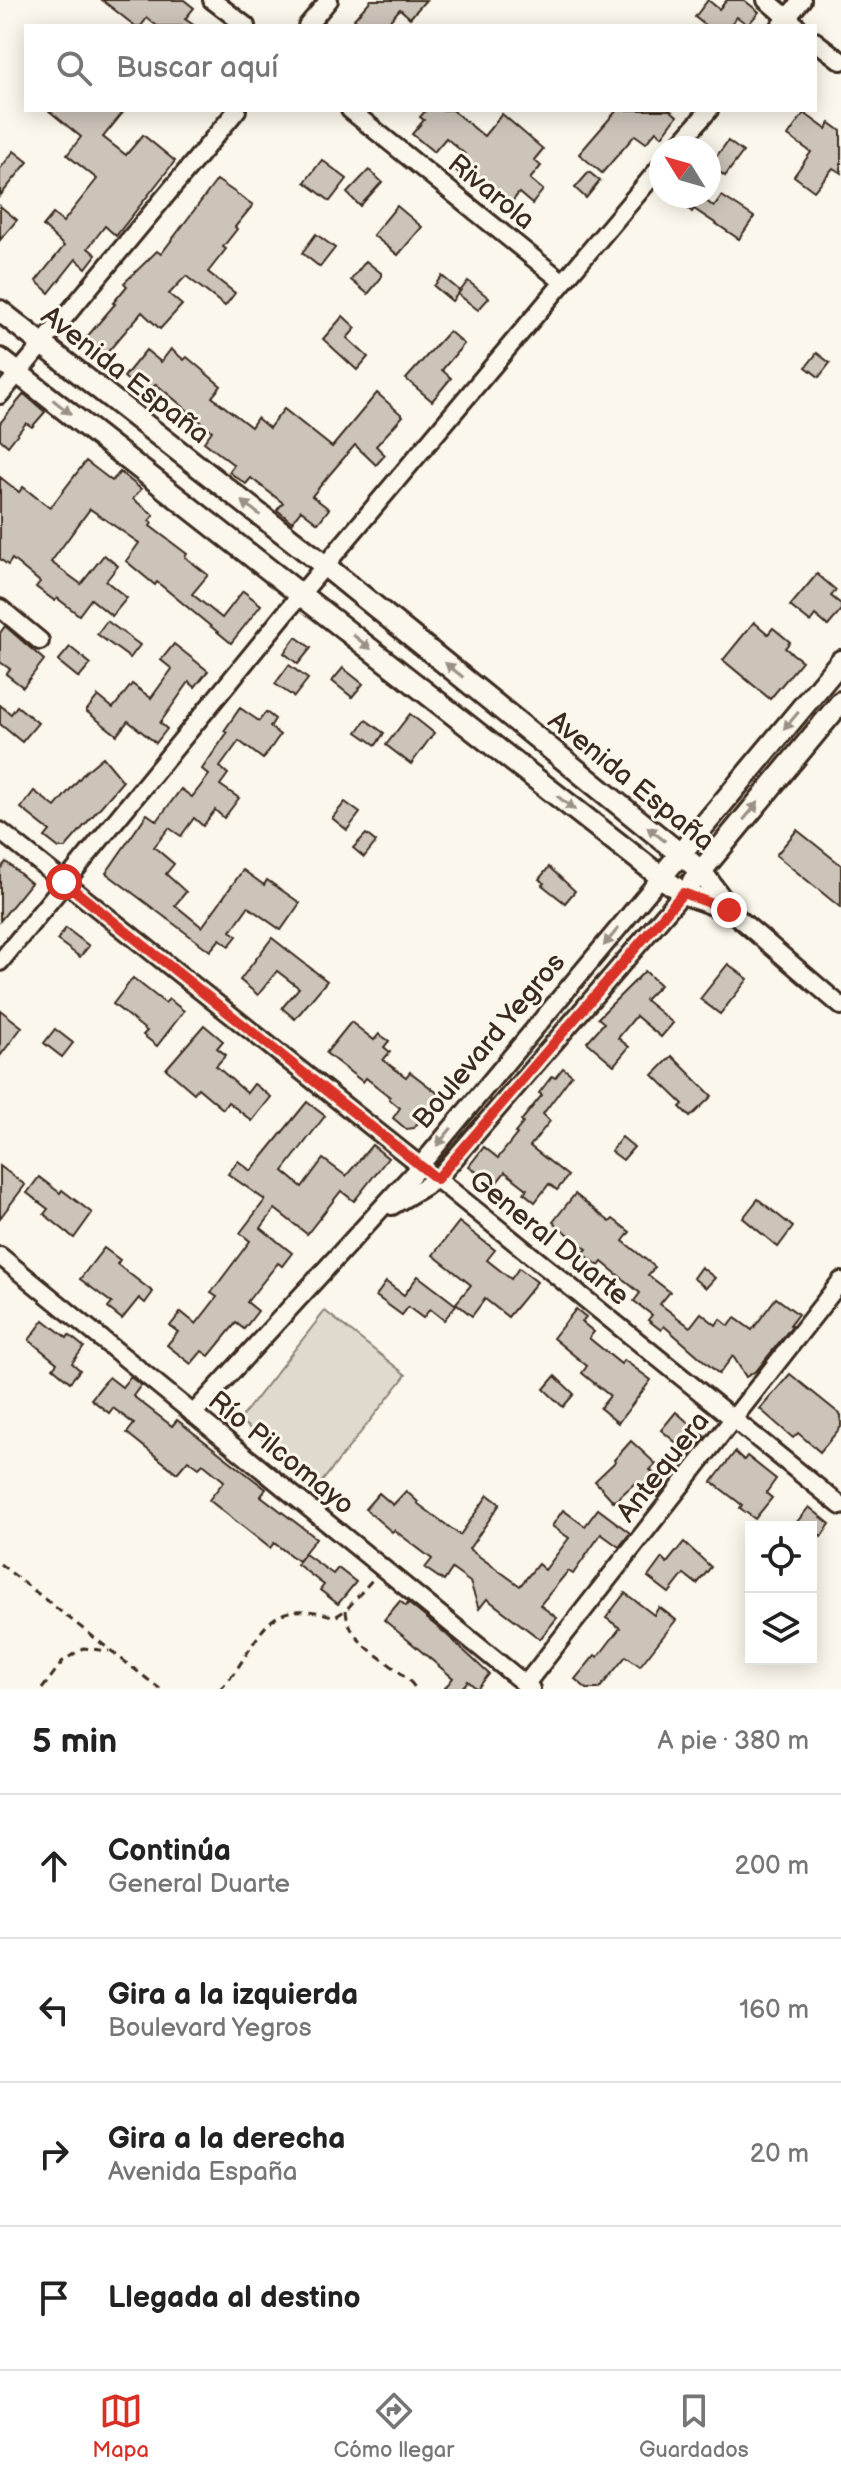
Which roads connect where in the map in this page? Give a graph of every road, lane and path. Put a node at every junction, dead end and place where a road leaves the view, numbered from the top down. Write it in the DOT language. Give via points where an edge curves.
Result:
graph roads {
  1 [pos="212,0"];
  2 [pos="329,0"];
  3 [pos="766,0"];
  4 [pos="802,0"];
  5 [pos="788,23"];
  6 [pos="243,24"];
  7 [pos="309,24"];
  8 [pos="817,43"];
  9 [pos="841,61"];
  10 [pos="235,112"];
  11 [pos="352,112"];
  12 [pos="707,112"];
  13 [pos="686,136"];
  14 [pos="649,180"];
  15 [pos="563,282"];
  16 [pos="0,311"];
  17 [pos="42,344"];
  18 [pos="0,359"];
  19 [pos="18,373"];
  20 [pos="0,395"];
  21 [pos="324,565"];
  22 [pos="301,594"];
  23 [pos="0,608"];
  24 [pos="40,641"];
  25 [pos="841,661"];
  26 [pos="841,702"];
  27 [pos="0,831"];
  28 [pos="680,854"];
  29 [pos="701,871"];
  30 [pos="661,877"];
  31 [pos="64,882"];
  32 [pos="683,893"];
  33 [pos="729,910"];
  34 [pos="0,962"];
  35 [pos="841,1006"];
  36 [pos="420,1166"];
  37 [pos="437,1179"];
  38 [pos="377,1216"];
  39 [pos="0,1256"];
  40 [pos="841,1281"];
  41 [pos="193,1414"];
  42 [pos="732,1419"];
  43 [pos="841,1506"];
  44 [pos="0,1564"];
  45 [pos="382,1566"];
  46 [pos="346,1610"];
  47 [pos="113,1651"];
  48 [pos="528,1687"];
  49 [pos="42,1689"];
  50 [pos="160,1689"];
  51 [pos="220,1689"];
  52 [pos="416,1689"];
  1 -- 6 [label="street"];
  2 -- 7 [label="street"];
  3 -- 5 [label="street"];
  4 -- 5 [label="street"];
  8 -- 9 [label="street"];
  10 -- 17 [label="street"];
  11 -- 15 [label="street, Rivarola"];
  12 -- 13 [label="street"];
  14 -- 15 [label="street"];
  15 -- 21 [label="street"];
  16 -- 17 [label="street, Avenida España"];
  17 -- 19 [label="street"];
  21 -- 17 [label="street, Avenida España, one-way"];
  18 -- 19 [label="street, Avenida España"];
  19 -- 20 [label="street"];
  19 -- 22 [label="street, Avenida España, one-way"];
  21 -- 22 [label="street"];
  28 -- 21 [label="street, Avenida España, one-way"];
  22 -- 30 [label="street, Avenida España, one-way"];
  22 -- 31 [label="street"];
  23 -- 24 [label="street"];
  25 -- 28 [label="street, Boulevard Yegros, one-way"];
  29 -- 26 [label="street, Boulevard Yegros, one-way"];
  27 -- 31 [label="street, General Duarte"];
  28 -- 29 [label="street, Avenida España"];
  28 -- 30 [label="street, Boulevard Yegros"];
  29 -- 32 [label="street, Boulevard Yegros"];
  29 -- 33 [label="street, Avenida España"];
  30 -- 32 [label="street, Avenida España"];
  30 -- 36 [label="street, Boulevard Yegros, one-way"];
  31 -- 34 [label="street"];
  31 -- 36 [label="street, General Duarte"];
  32 -- 33 [label="street, Avenida España"];
  32 -- 37 [label="street, Boulevard Yegros"];
  33 -- 35 [label="street"];
  36 -- 37 [label="street, General Duarte"];
  36 -- 38 [label="street, Boulevard Yegros"];
  37 -- 38 [label="street, Boulevard Yegros"];
  37 -- 42 [label="street, General Duarte"];
  38 -- 41 [label="street"];
  39 -- 41 [label="street, Río Pilcomayo"];
  40 -- 42 [label="street, Antequera"];
  41 -- 45 [label="street, Río Pilcomayo"];
  42 -- 43 [label="street, General Duarte"];
  42 -- 48 [label="street, Antequera"];
  44 -- 47 [label="path"];
  45 -- 46 [label="path"];
  45 -- 48 [label="street, Río Pilcomayo"];
  46 -- 51 [label="path" via="335,1617 318,1611 283,1612 270,1621"];
  46 -- 52 [label="path" via="353,1635 407,1676"];
  47 -- 49 [label="path" via="83,1648 63,1661"];
  47 -- 50 [label="path"];
}
